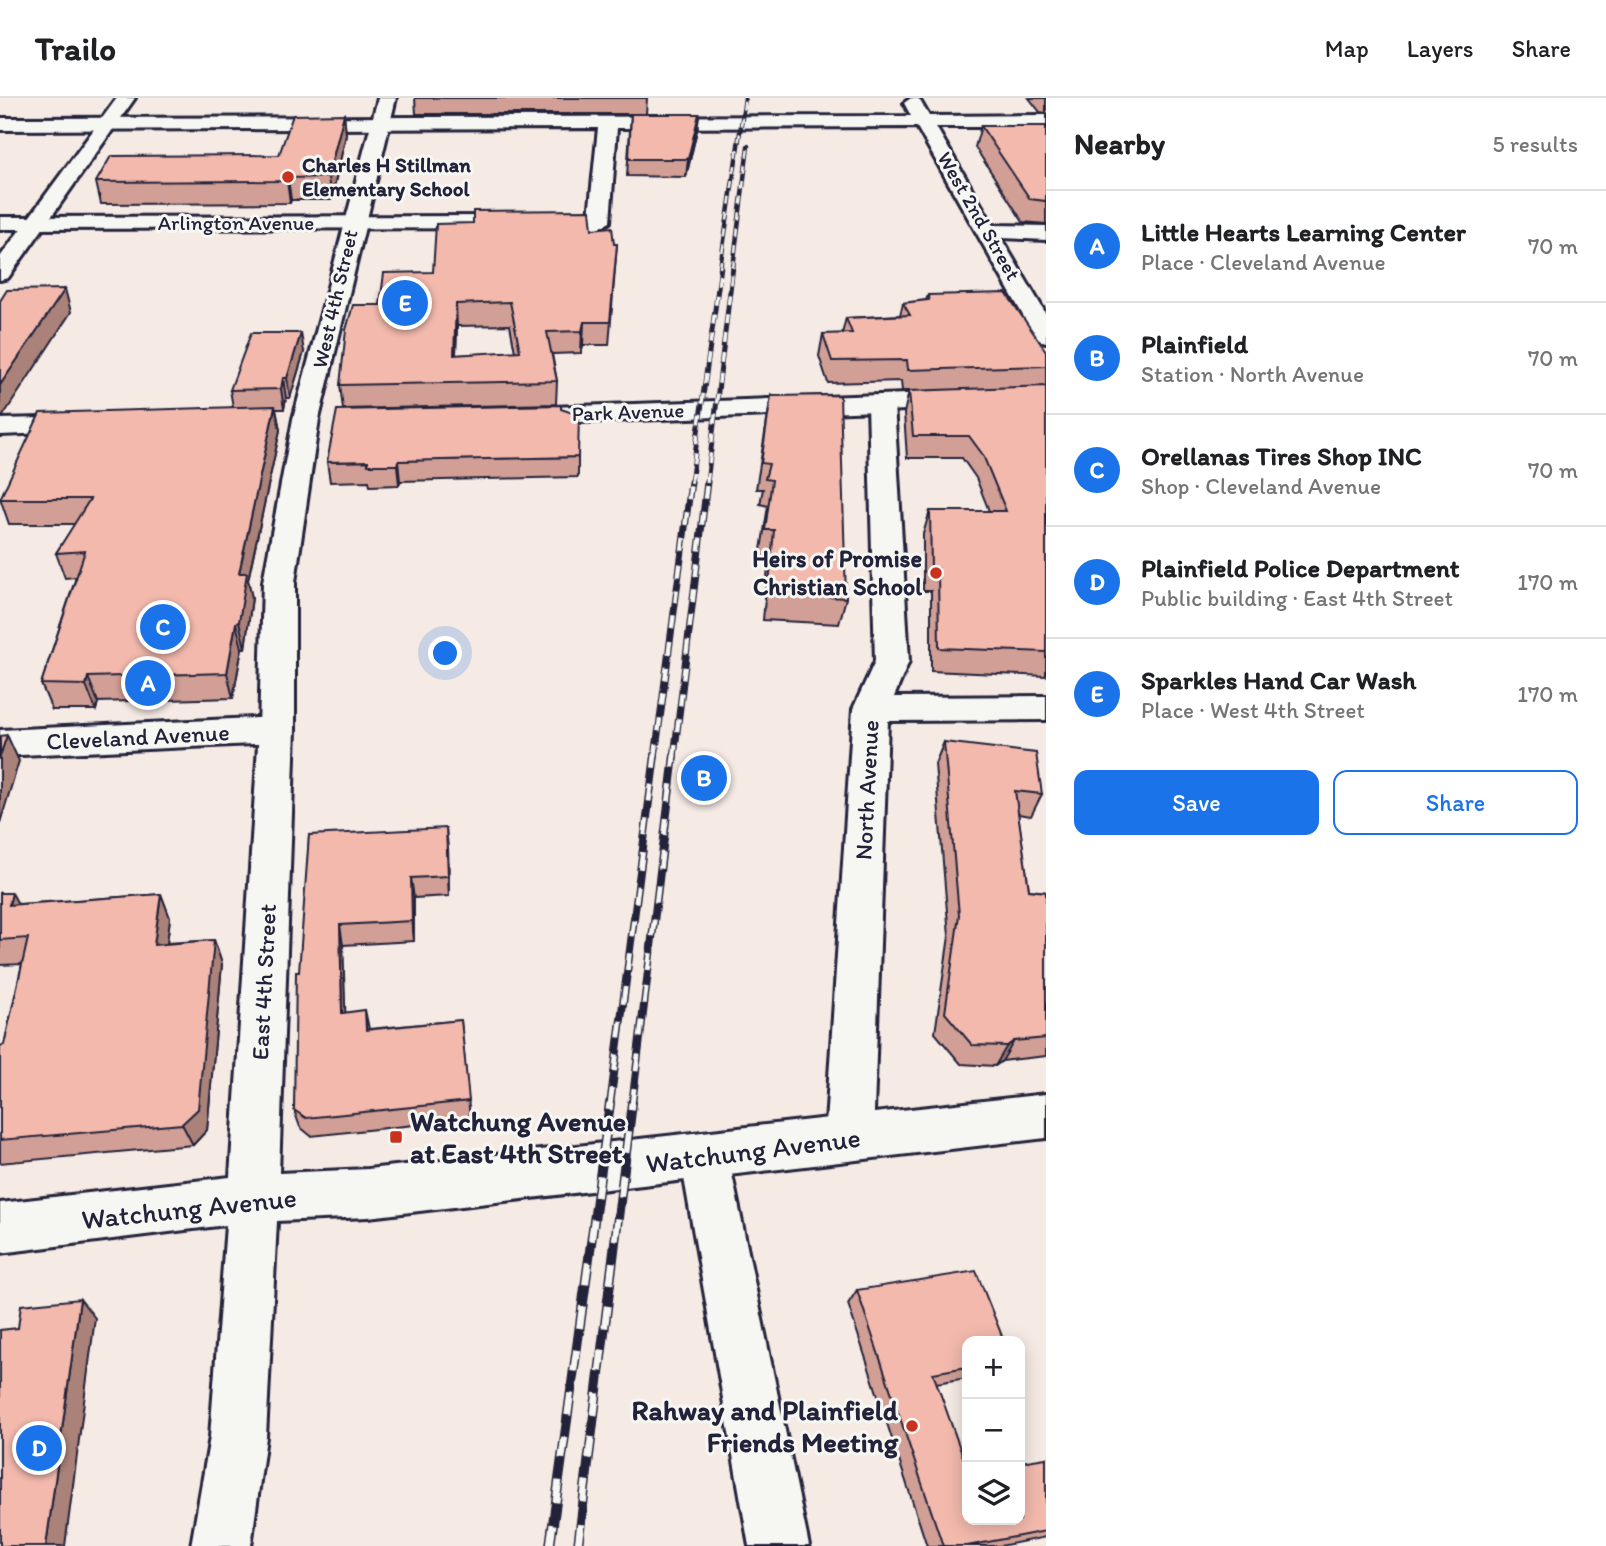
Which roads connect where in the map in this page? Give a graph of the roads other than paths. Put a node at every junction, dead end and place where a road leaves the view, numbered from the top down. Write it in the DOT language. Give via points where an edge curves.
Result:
graph roads {
  1 [pos="126,98"];
  2 [pos="387,98"];
  3 [pos="910,98"];
  4 [pos="924,121"];
  5 [pos="1046,121"];
  6 [pos="608,123"];
  7 [pos="0,124"];
  8 [pos="380,124"];
  9 [pos="106,125"];
  10 [pos="0,223"];
  11 [pos="36,223"];
  12 [pos="352,224"];
  13 [pos="989,230"];
  14 [pos="1046,233"];
  15 [pos="0,273"];
  16 [pos="1046,335"];
  17 [pos="1046,397"];
  18 [pos="881,404"];
  19 [pos="503,416"];
  20 [pos="306,419"];
  21 [pos="111,424"];
  22 [pos="0,427"];
  23 [pos="1046,708"];
  24 [pos="871,709"];
  25 [pos="277,730"];
  26 [pos="0,743"];
  27 [pos="1046,1116"];
  28 [pos="849,1139"];
  29 [pos="704,1155"];
  30 [pos="253,1198"];
  31 [pos="0,1228"];
  32 [pos="221,1546"];
  33 [pos="779,1546"];
  1 -- 9 [label="street"];
  2 -- 8 [label="street, West 4th Street"];
  3 -- 4 [label="street, West 2nd Street"];
  4 -- 5 [label="street"];
  4 -- 6 [label="street"];
  4 -- 13 [label="street, West 2nd Street"];
  6 -- 8 [label="street"];
  6 -- 12 [label="street, Arlington Avenue" via="599,222"];
  7 -- 9 [label="street"];
  8 -- 9 [label="street"];
  8 -- 12 [label="street, West 4th Street"];
  9 -- 11 [label="street"];
  10 -- 11 [label="street, Arlington Avenue"];
  11 -- 12 [label="street, Arlington Avenue"];
  11 -- 15 [label="street"];
  12 -- 20 [label="street, West 4th Street"];
  13 -- 14 [label="street"];
  13 -- 16 [label="street, West 2nd Street"];
  17 -- 18 [label="street, Park Avenue"];
  18 -- 19 [label="street, Park Avenue"];
  18 -- 24 [label="street, North Avenue" via="892,660"];
  20 -- 25 [label="street, East 4th Street" via="279,582"];
  21 -- 22 [label="street"];
  23 -- 24 [label="street"];
  24 -- 28 [label="street, North Avenue"];
  25 -- 26 [label="street, Cleveland Avenue"];
  25 -- 30 [label="street, East 4th Street"];
  27 -- 28 [label="street, Watchung Avenue"];
  28 -- 29 [label="street, Watchung Avenue"];
  29 -- 30 [label="street, Watchung Avenue" via="368,1193"];
  29 -- 33 [label="street"];
  30 -- 31 [label="street, Watchung Avenue"];
  30 -- 32 [label="street, East 4th Street" via="238,1437"];
}
